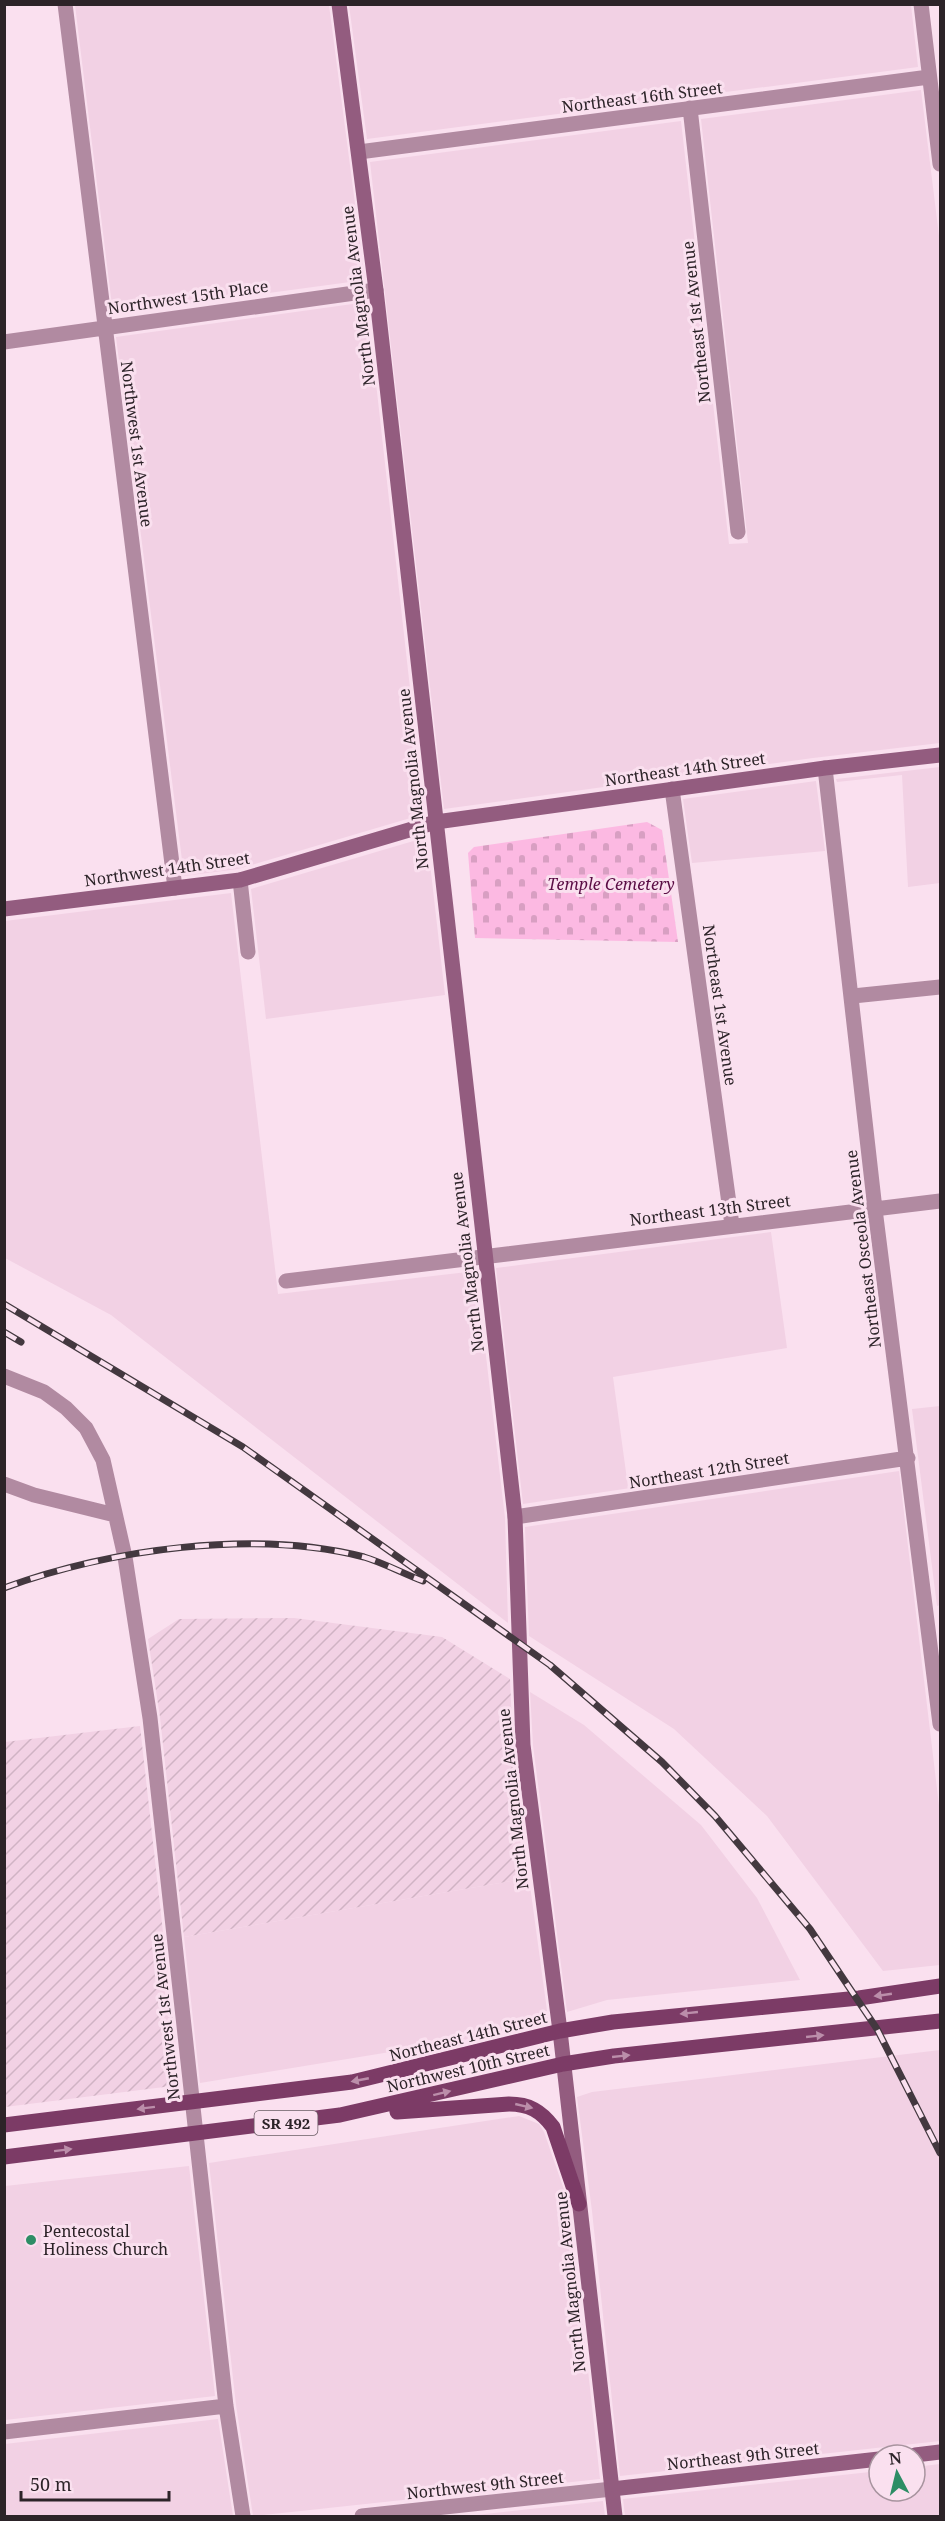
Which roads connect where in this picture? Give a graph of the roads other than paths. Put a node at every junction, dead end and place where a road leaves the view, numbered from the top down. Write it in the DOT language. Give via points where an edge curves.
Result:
graph roads {
  1 [pos="65,4"];
  2 [pos="339,4"];
  3 [pos="921,4"];
  4 [pos="929,77"];
  5 [pos="690,108"];
  6 [pos="359,152"];
  7 [pos="940,164"];
  8 [pos="376,290"];
  9 [pos="104,327"];
  10 [pos="4,342"];
  11 [pos="738,532"];
  12 [pos="940,755"];
  13 [pos="825,768"];
  14 [pos="672,789"];
  15 [pos="436,822"];
  16 [pos="240,880"];
  17 [pos="176,888"];
  18 [pos="4,909"];
  19 [pos="248,952"];
  20 [pos="940,987"];
  21 [pos="853,996"];
  22 [pos="940,1201"];
  23 [pos="875,1209"];
  24 [pos="732,1225"];
  25 [pos="485,1258"];
  26 [pos="286,1281"];
  27 [pos="4,1376"];
  28 [pos="908,1458"];
  29 [pos="4,1484"];
  30 [pos="115,1515"];
  31 [pos="515,1517"];
  32 [pos="935,1618"];
  33 [pos="940,1724"];
  34 [pos="940,1986"];
  35 [pos="940,2021"];
  36 [pos="560,2031"];
  37 [pos="563,2064"];
  38 [pos="192,2102"];
  39 [pos="340,2115"];
  40 [pos="4,2125"];
  41 [pos="196,2135"];
  42 [pos="4,2157"];
  43 [pos="579,2204"];
  44 [pos="226,2406"];
  45 [pos="4,2432"];
  46 [pos="867,2460"];
  47 [pos="612,2489"];
  48 [pos="243,2517"];
  49 [pos="362,2517"];
  50 [pos="615,2517"];
  1 -- 9 [label="street, Northwest 1st Avenue"];
  2 -- 6 [label="main road, North Magnolia Avenue"];
  3 -- 4 [label="street"];
  4 -- 5 [label="street, Northeast 16th Street"];
  4 -- 7 [label="street"];
  5 -- 6 [label="street, Northeast 16th Street"];
  5 -- 11 [label="street, Northeast 1st Avenue"];
  6 -- 8 [label="main road, North Magnolia Avenue"];
  8 -- 9 [label="street, Northwest 15th Place"];
  8 -- 15 [label="main road, North Magnolia Avenue"];
  9 -- 10 [label="street, Northwest 15th Place"];
  9 -- 17 [label="street, Northwest 1st Avenue"];
  12 -- 13 [label="main road, Northeast 14th Street"];
  13 -- 14 [label="main road, Northeast 14th Street"];
  13 -- 21 [label="street, Northeast Osceola Avenue"];
  14 -- 15 [label="main road, Northeast 14th Street"];
  14 -- 24 [label="street, Northeast 1st Avenue"];
  15 -- 16 [label="main road, Northwest 14th Street"];
  15 -- 25 [label="main road, North Magnolia Avenue"];
  16 -- 17 [label="main road, Northwest 14th Street"];
  16 -- 19 [label="street"];
  17 -- 18 [label="main road, Northwest 14th Street"];
  20 -- 21 [label="street"];
  21 -- 23 [label="street, Northeast Osceola Avenue"];
  22 -- 23 [label="street, Northeast 13th Street"];
  23 -- 24 [label="street, Northeast 13th Street"];
  23 -- 28 [label="street, Northeast Osceola Avenue"];
  24 -- 25 [label="street, Northeast 13th Street"];
  25 -- 26 [label="street, Northeast 13th Street"];
  25 -- 31 [label="main road, North Magnolia Avenue"];
  27 -- 30 [label="street, Northwest 1st Avenue" via="44,1392 86,1428 103,1460"];
  28 -- 31 [label="street, Northeast 12th Street"];
  28 -- 32 [label="street, Northeast Osceola Avenue"];
  29 -- 30 [label="street"];
  30 -- 38 [label="street, Northwest 1st Avenue" via="150,1718"];
  31 -- 36 [label="main road, North Magnolia Avenue" via="522,1745"];
  32 -- 33 [label="street, Northeast Osceola Avenue"];
  34 -- 36 [label="main road, Northeast 14th Street / SR 492, one-way" via="859,1998 678,2014"];
  37 -- 35 [label="main road, Northwest 10th Street / SR 492, one-way"];
  36 -- 37 [label="main road, North Magnolia Avenue"];
  36 -- 38 [label="main road, Northeast 14th Street / SR 492, one-way" via="352,2082"];
  39 -- 37 [label="main road, Northwest 10th Street / SR 492, one-way"];
  37 -- 43 [label="main road, North Magnolia Avenue"];
  38 -- 40 [label="main road, Northeast 14th Street / SR 492, one-way"];
  38 -- 41 [label="street, Northwest 1st Avenue"];
  39 -- 41 [label="main road, Northwest 10th Street / SR 492"];
  39 -- 43 [label="main road, one-way" via="523,2104 545,2116 553,2127"];
  42 -- 41 [label="main road, Northwest 10th Street / SR 492, one-way"];
  41 -- 44 [label="street, Northwest 1st Avenue"];
  43 -- 47 [label="main road, North Magnolia Avenue"];
  44 -- 45 [label="street"];
  44 -- 48 [label="street, Northwest 1st Avenue"];
  46 -- 47 [label="main road, Northeast 9th Street"];
  47 -- 49 [label="street, Northwest 9th Street"];
  47 -- 50 [label="main road, North Magnolia Avenue"];
}
